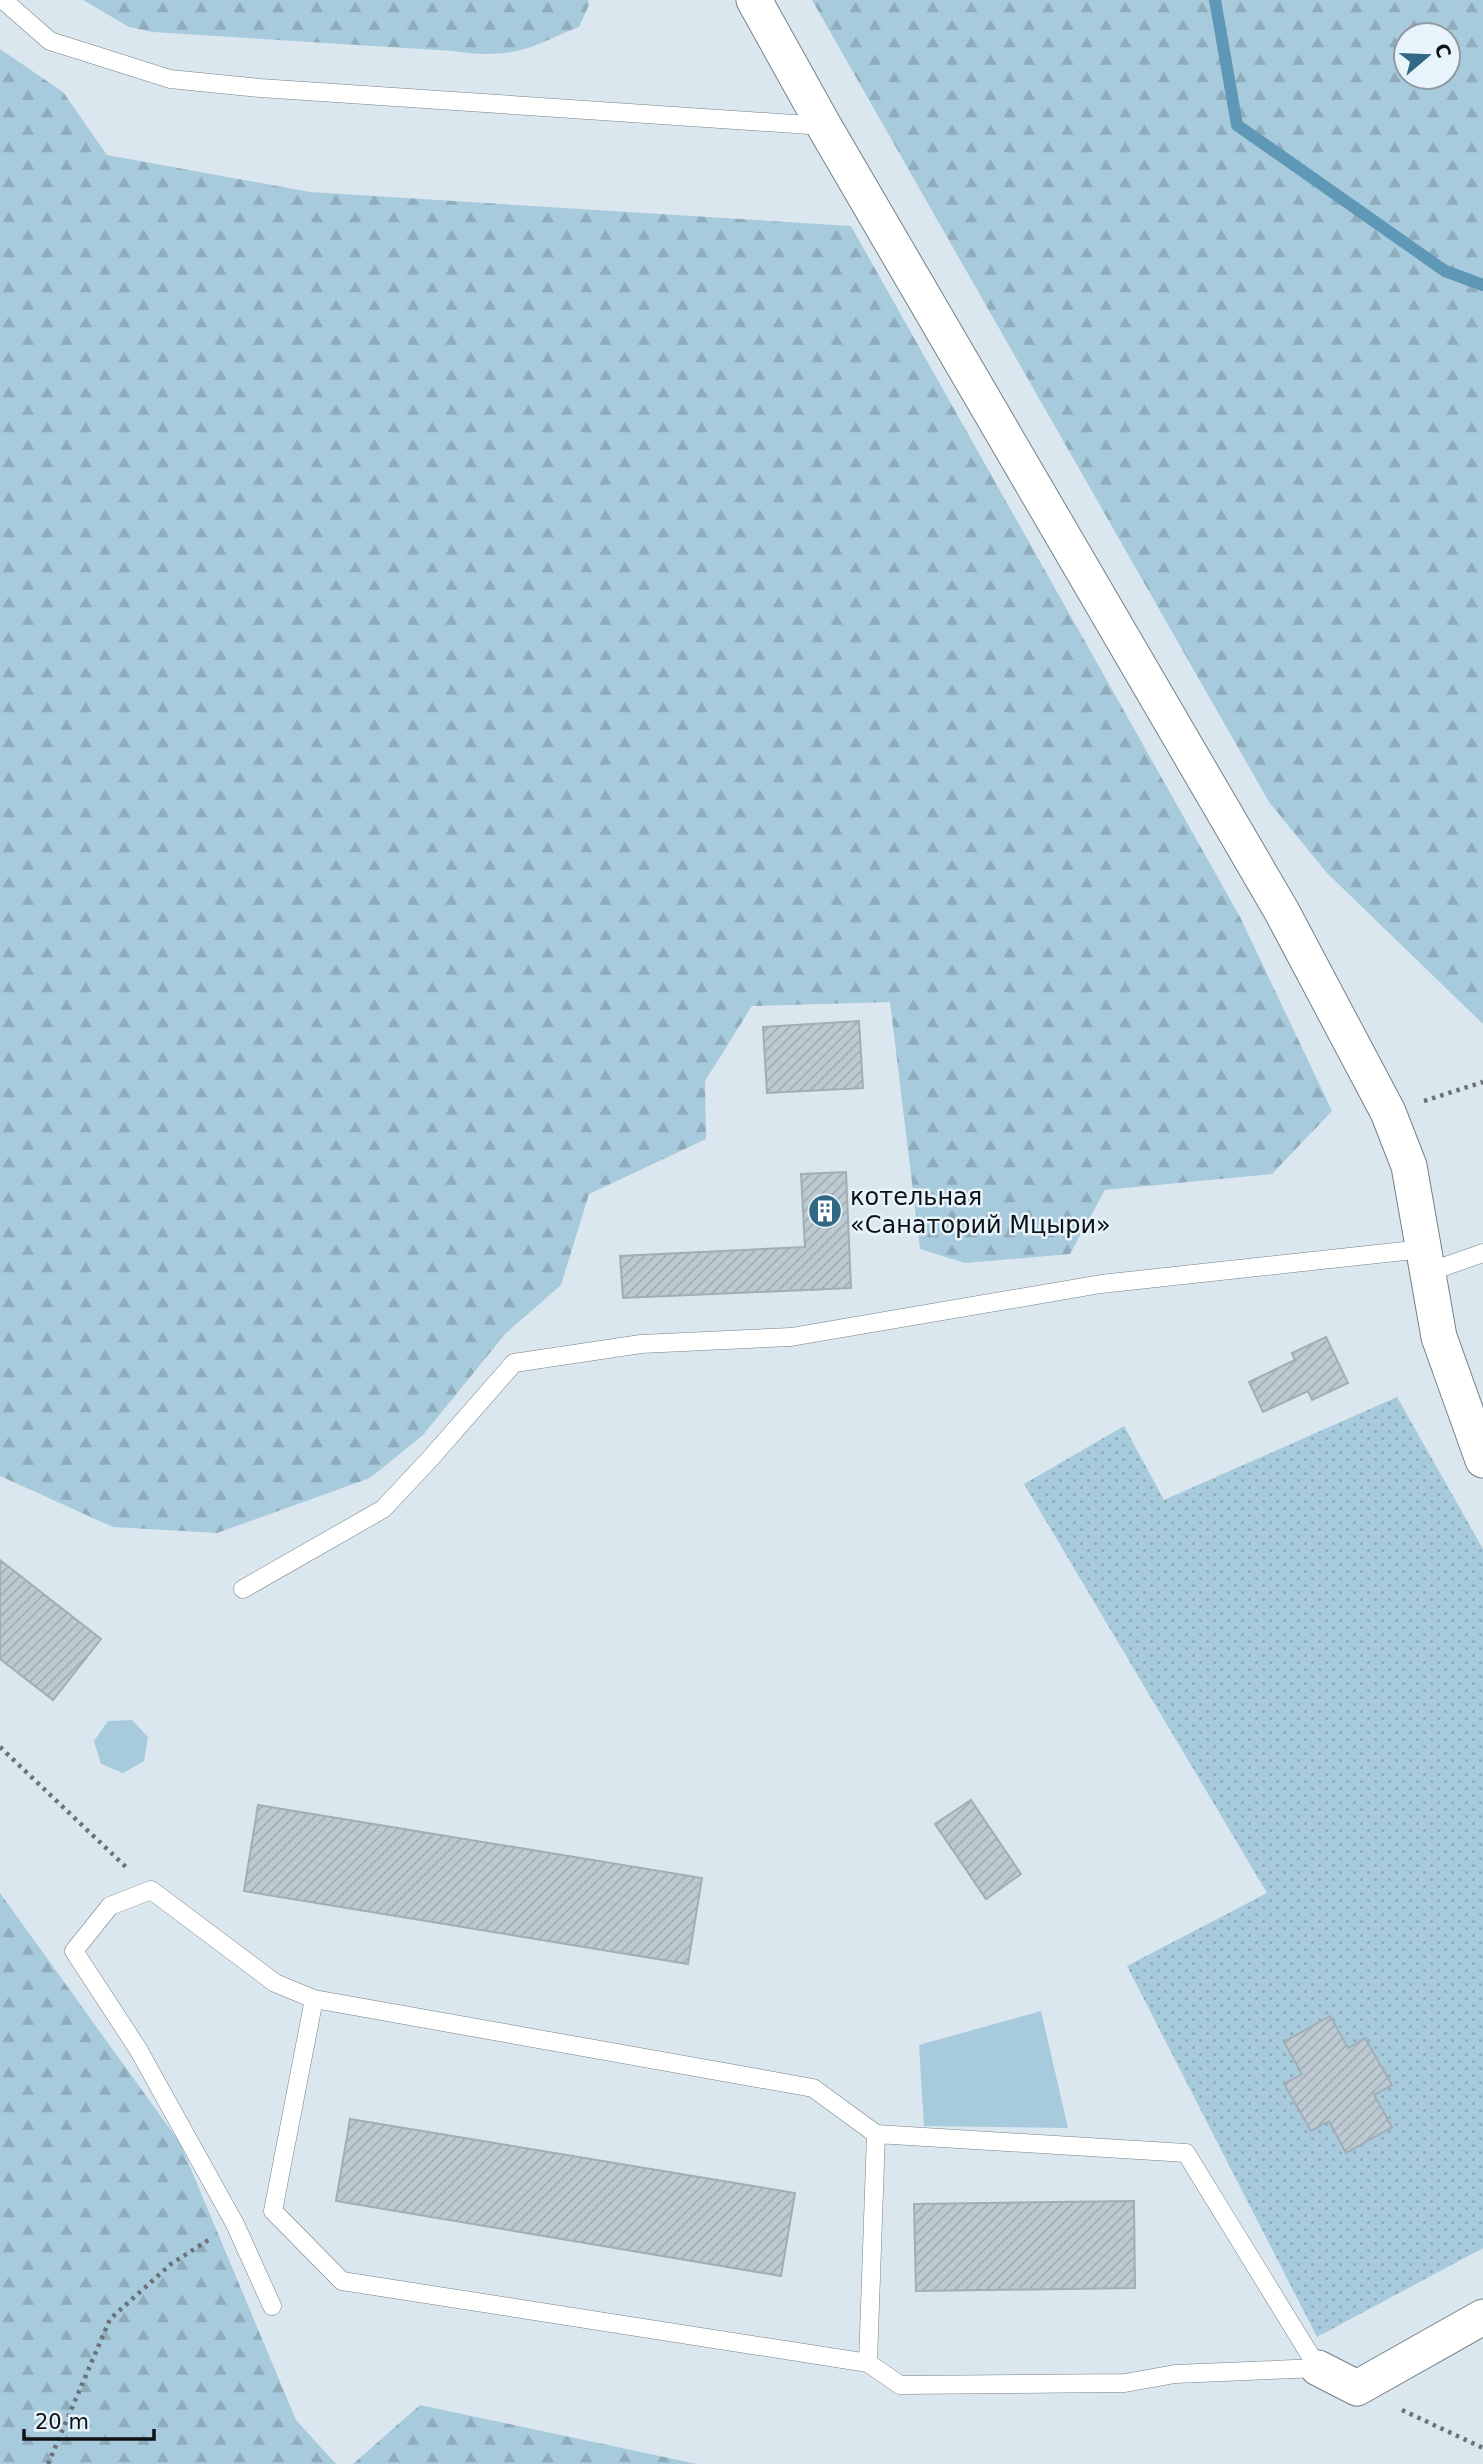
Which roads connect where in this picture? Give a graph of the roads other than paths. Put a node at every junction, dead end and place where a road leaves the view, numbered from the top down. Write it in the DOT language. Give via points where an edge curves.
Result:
graph roads {
  1 [pos="3,0"];
  2 [pos="754,0"];
  3 [pos="824,126"];
  4 [pos="1483,1253"];
  5 [pos="1424,1261"];
  6 [pos="1483,1460"];
  7 [pos="243,1589"];
  8 [pos="314,1999"];
  9 [pos="876,2134"];
  10 [pos="272,2306"];
  11 [pos="1483,2317"];
  12 [pos="868,2364"];
  13 [pos="1318,2368"];
  1 -- 3 [label="lane" via="50,41 170,79"];
  2 -- 3 [label="street"];
  3 -- 5 [label="street" via="1281,909 1388,1112 1409,1166"];
  4 -- 5 [label="lane"];
  5 -- 6 [label="street" via="1439,1337"];
  5 -- 7 [label="lane" via="1101,1284 791,1337 641,1344 514,1363 383,1509"];
  8 -- 9 [label="lane" via="813,2088"];
  8 -- 10 [label="lane" via="275,1983 151,1890 110,1906 74,1951 138,2049 234,2224"];
  8 -- 12 [label="lane" via="273,2211 342,2281"];
  9 -- 12 [label="lane"];
  9 -- 13 [label="lane" via="1186,2152"];
  11 -- 13 [label="street" via="1357,2388"];
  12 -- 13 [label="lane" via="900,2385 1125,2383 1175,2374"];
}
